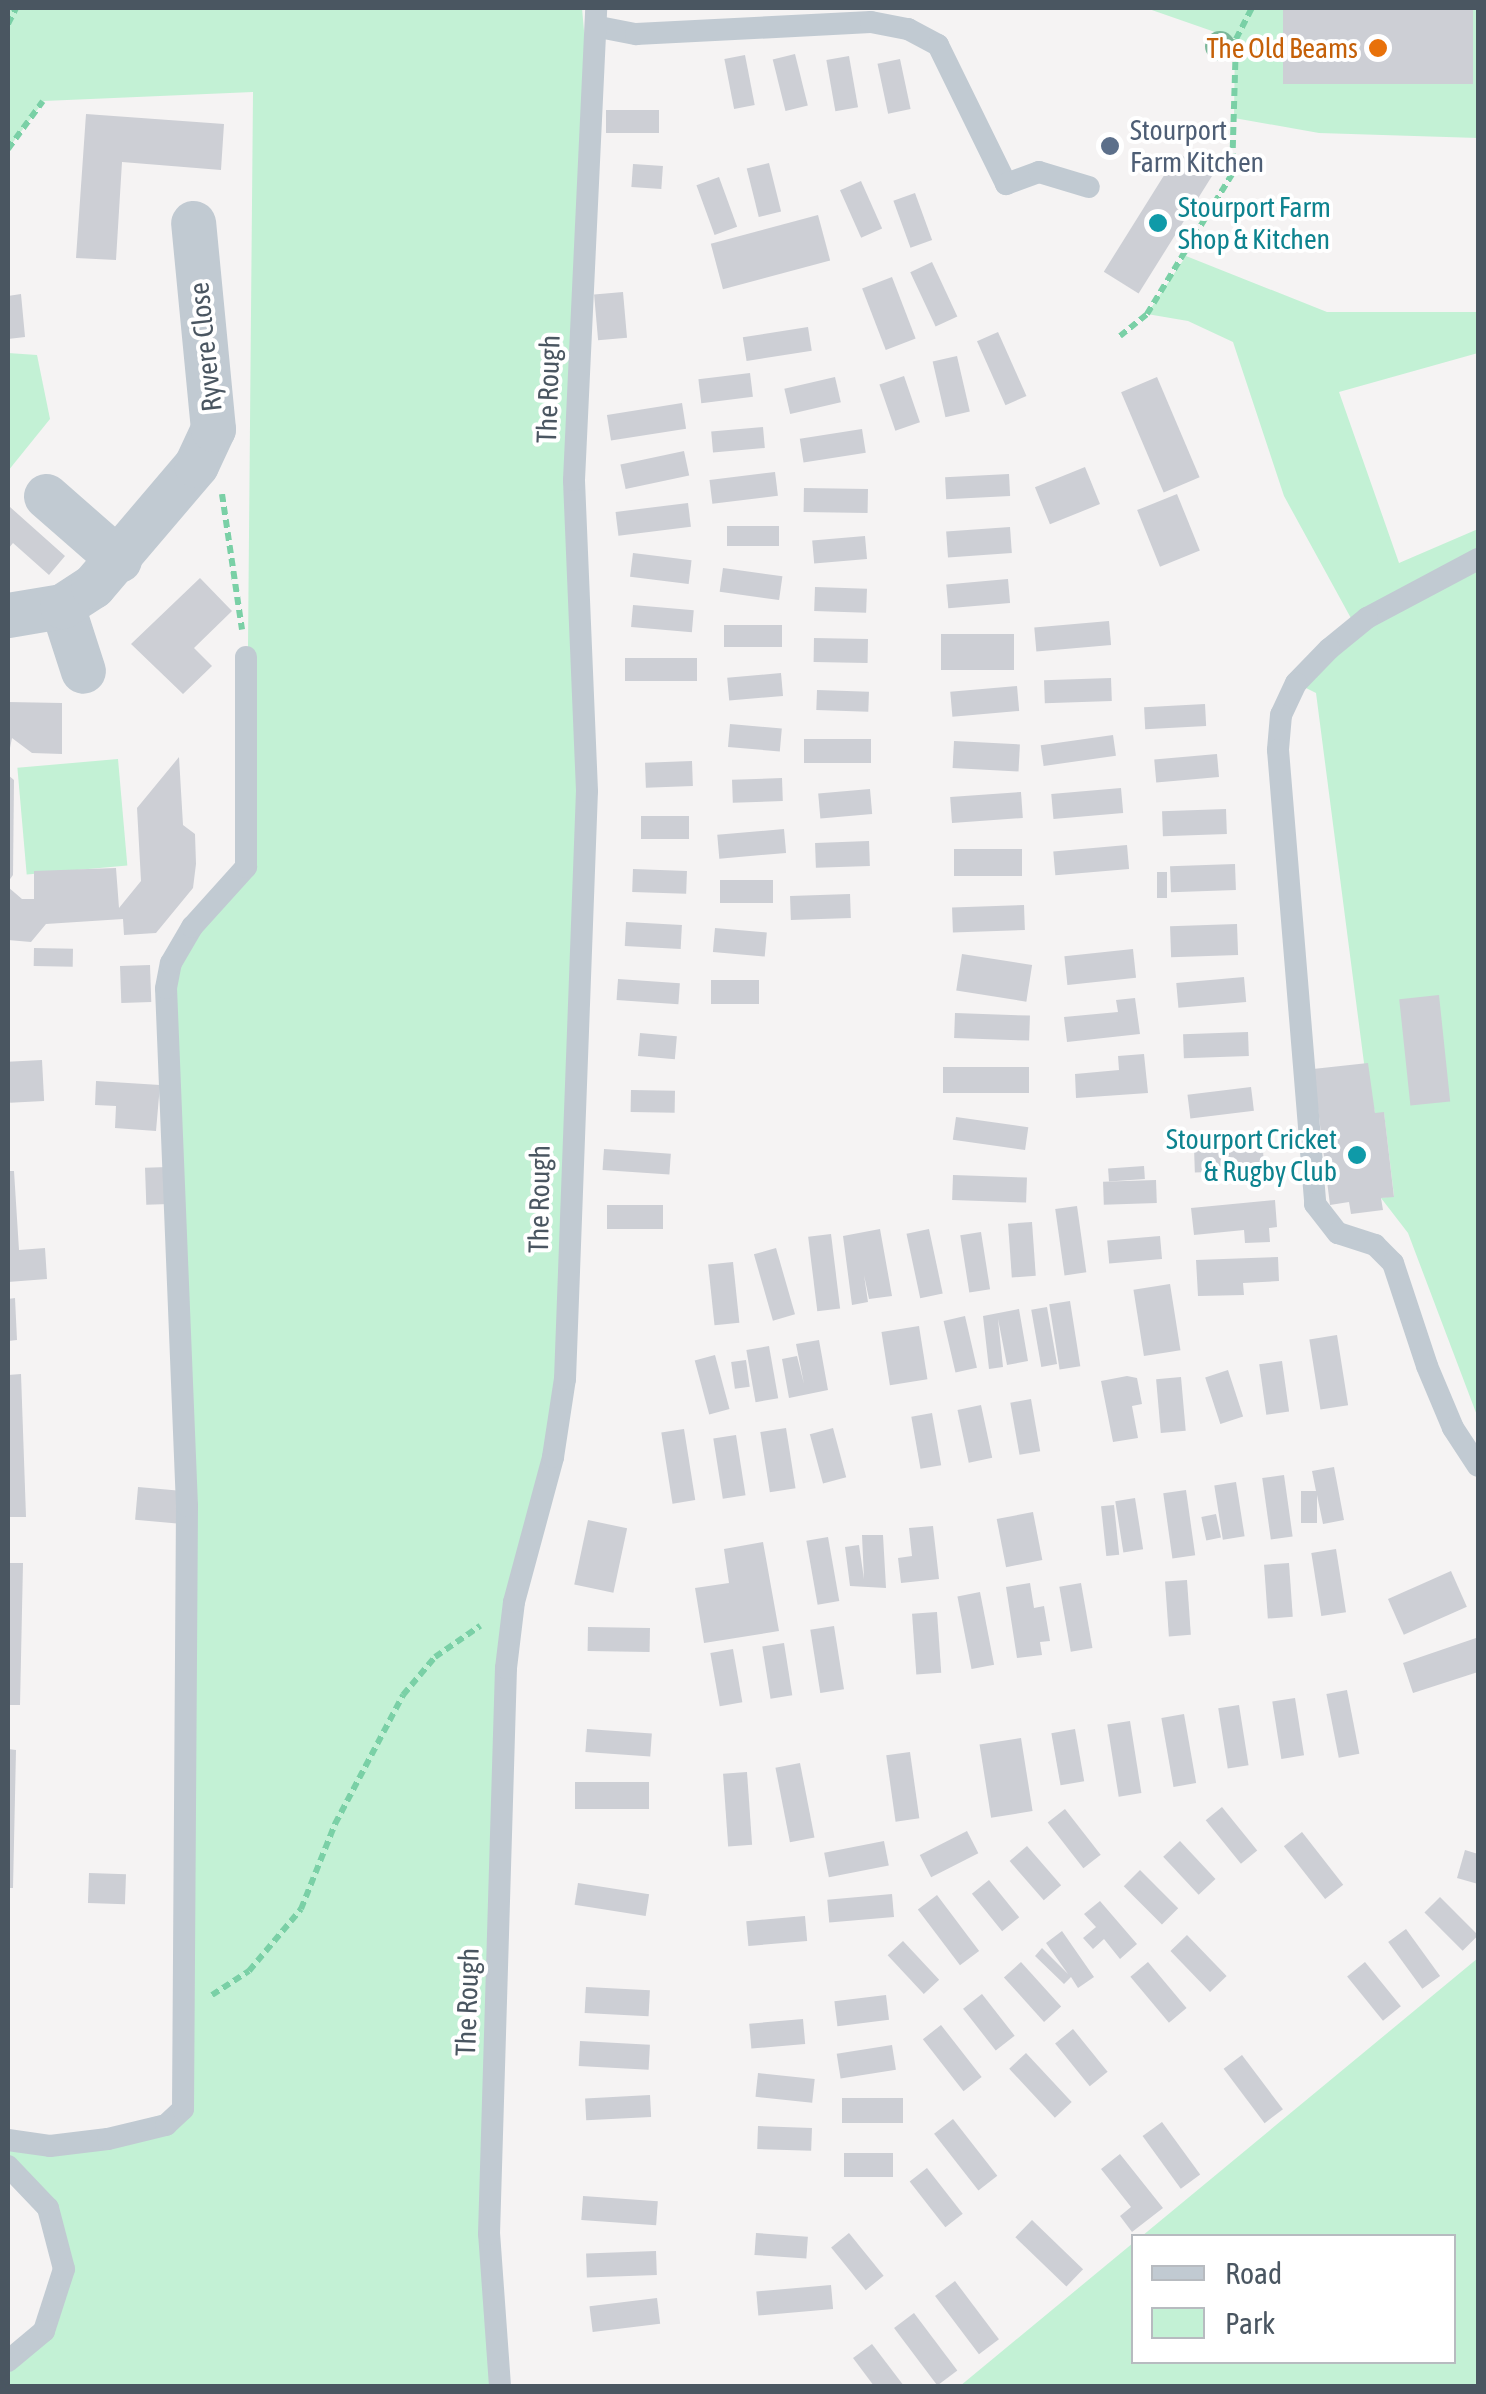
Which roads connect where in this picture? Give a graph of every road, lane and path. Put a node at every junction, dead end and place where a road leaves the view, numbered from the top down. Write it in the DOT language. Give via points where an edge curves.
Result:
graph roads {
  1 [pos="16,8"];
  2 [pos="1252,8"];
  3 [pos="597,17"];
  4 [pos="8,24"];
  5 [pos="44,101"];
  6 [pos="8,149"];
  7 [pos="1089,187"];
  8 [pos="192,223"];
  9 [pos="1120,336"];
  10 [pos="212,429"];
  11 [pos="46,496"];
  12 [pos="1478,559"];
  13 [pos="118,560"];
  14 [pos="62,606"];
  15 [pos="8,615"];
  16 [pos="246,657"];
  17 [pos="83,671"];
  18 [pos="1478,1466"];
  19 [pos="514,1602"];
  20 [pos="180,2016"];
  21 [pos="8,2140"];
  22 [pos="8,2166"];
  23 [pos="8,2361"];
  24 [pos="500,2386"];
  1 -- 4 [label="path"];
  2 -- 9 [label="path" via="1236,39 1232,174 1148,314"];
  3 -- 7 [label="lane" via="636,34 870,22 908,29 938,45 1006,184 1039,172"];
  3 -- 19 [label="lane, The Rough" via="574,480 587,791 565,1380 553,1456"];
  5 -- 6 [label="path"];
  8 -- 10 [label="street, Ryvere Close"];
  10 -- 13 [label="street, Ryvere Close" via="196,465"];
  10 -- 16 [label="path"];
  11 -- 13 [label="street"];
  12 -- 18 [label="lane" via="1367,618 1328,650 1296,682 1281,715 1278,750 1316,1204 1338,1233 1374,1245 1394,1263 1427,1366 1453,1428"];
  13 -- 14 [label="street, Ryvere Close"];
  14 -- 15 [label="street, Ryvere Close"];
  14 -- 17 [label="street"];
  16 -- 20 [label="lane" via="246,866 192,928 171,963 166,988 187,1506"];
  19 -- 20 [label="path" via="435,1658 403,1696 334,1824 302,1909 277,1942 249,1972"];
  19 -- 24 [label="lane, The Rough" via="489,2234"];
  20 -- 21 [label="lane" via="183,2109 175,2120 50,2146"];
  22 -- 23 [label="lane" via="48,2208 64,2269 44,2331"];
}
